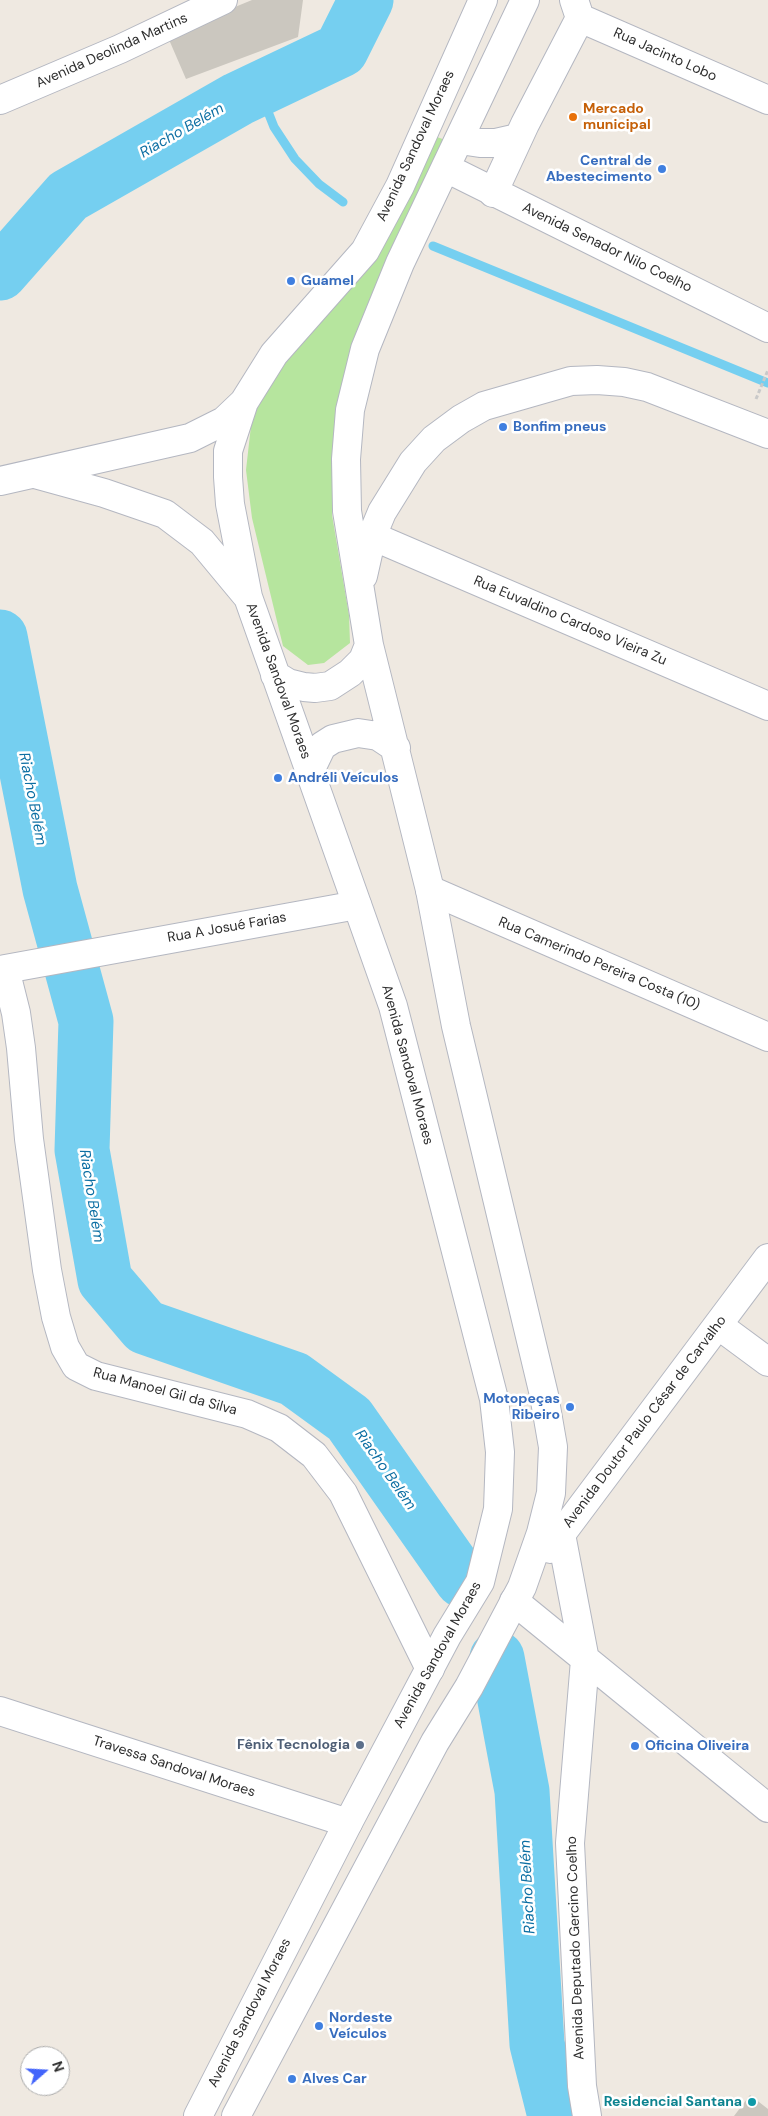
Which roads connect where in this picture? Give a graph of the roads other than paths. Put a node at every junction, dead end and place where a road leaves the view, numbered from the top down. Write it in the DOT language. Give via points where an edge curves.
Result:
graph roads {
  1 [pos="223,0"];
  2 [pos="482,0"];
  3 [pos="525,0"];
  4 [pos="577,9"];
  5 [pos="0,100"];
  6 [pos="768,100"];
  7 [pos="518,138"];
  8 [pos="460,140"];
  9 [pos="446,168"];
  10 [pos="494,193"];
  11 [pos="768,328"];
  12 [pos="244,402"];
  13 [pos="768,434"];
  14 [pos="31,473"];
  15 [pos="0,481"];
  16 [pos="372,536"];
  17 [pos="360,591"];
  18 [pos="248,597"];
  19 [pos="369,645"];
  20 [pos="275,675"];
  21 [pos="768,706"];
  22 [pos="396,748"];
  23 [pos="310,770"];
  24 [pos="430,890"];
  25 [pos="357,905"];
  26 [pos="2,969"];
  27 [pos="768,1037"];
  28 [pos="768,1258"];
  29 [pos="718,1325"];
  30 [pos="768,1362"];
  31 [pos="561,1534"];
  32 [pos="518,1594"];
  33 [pos="585,1660"];
  34 [pos="430,1669"];
  35 [pos="0,1711"];
  36 [pos="768,1808"];
  37 [pos="348,1823"];
  38 [pos="198,2116"];
  39 [pos="236,2116"];
  40 [pos="587,2116"];
  1 -- 5 [label="main road, Avenida Deolinda Martins" via="120,49"];
  2 -- 12 [label="main road, Avenida Sandoval Moraes" via="405,176 366,250 274,354"];
  3 -- 8 [label="main road"];
  4 -- 6 [label="main road, Rua Jacinto Lobo"];
  4 -- 7 [label="main road"];
  7 -- 8 [label="main road" via="496,143"];
  7 -- 10 [label="main road"];
  8 -- 9 [label="main road"];
  9 -- 10 [label="main road, Avenida Senador Nilo Coelho"];
  9 -- 17 [label="main road" via="400,263 365,349 350,410 346,459 347,511"];
  10 -- 11 [label="main road, Avenida Senador Nilo Coelho"];
  12 -- 14 [label="main road" via="224,420 190,438"];
  12 -- 18 [label="main road, Avenida Sandoval Moraes" via="228,451 228,477"];
  13 -- 16 [label="main road" via="647,387 624,382 571,381 547,387 484,406 434,439 391,495"];
  14 -- 15 [label="main road"];
  14 -- 18 [label="main road" via="104,492 165,514 202,542"];
  16 -- 17 [label="main road"];
  16 -- 21 [label="main road, Rua Euvaldino Cardoso Vieira Zu"];
  17 -- 19 [label="main road"];
  18 -- 20 [label="main road, Avenida Sandoval Moraes"];
  19 -- 20 [label="main road" via="363,660 330,686 315,688 288,684"];
  19 -- 22 [label="main road"];
  20 -- 23 [label="main road, Avenida Sandoval Moraes"];
  22 -- 23 [label="main road" via="378,736 358,733 333,739 322,746"];
  22 -- 24 [label="main road"];
  23 -- 25 [label="main road, Avenida Sandoval Moraes"];
  24 -- 27 [label="main road, Rua Camerindo Pereira Costa (10)"];
  24 -- 32 [label="main road" via="456,1026 553,1447 552,1493"];
  25 -- 26 [label="main road, Rua A Josué Farias"];
  25 -- 34 [label="main road, Avenida Sandoval Moraes" via="393,1006 494,1399 500,1452 498,1509 480,1582"];
  26 -- 34 [label="main road, Rua Manoel Gil da Silva" via="16,1013 47,1270 64,1347 76,1366 96,1376 247,1414 279,1428 314,1455 343,1493"];
  28 -- 29 [label="main road, Avenida Doutor Paulo César de Carvalho"];
  29 -- 30 [label="main road"];
  29 -- 31 [label="main road, Avenida Doutor Paulo César de Carvalho"];
  31 -- 32 [label="main road, Avenida Doutor Paulo César de Carvalho"];
  31 -- 33 [label="main road, Avenida Deputado Gercino Coelho"];
  32 -- 33 [label="main road"];
  32 -- 39 [label="main road" via="469,1687 435,1742"];
  33 -- 36 [label="main road"];
  33 -- 40 [label="main road, Avenida Deputado Gercino Coelho" via="570,1844 582,2086"];
  34 -- 37 [label="main road, Avenida Sandoval Moraes"];
  35 -- 37 [label="main road, Travessa Sandoval Moraes"];
  37 -- 38 [label="main road, Avenida Sandoval Moraes"];
}
